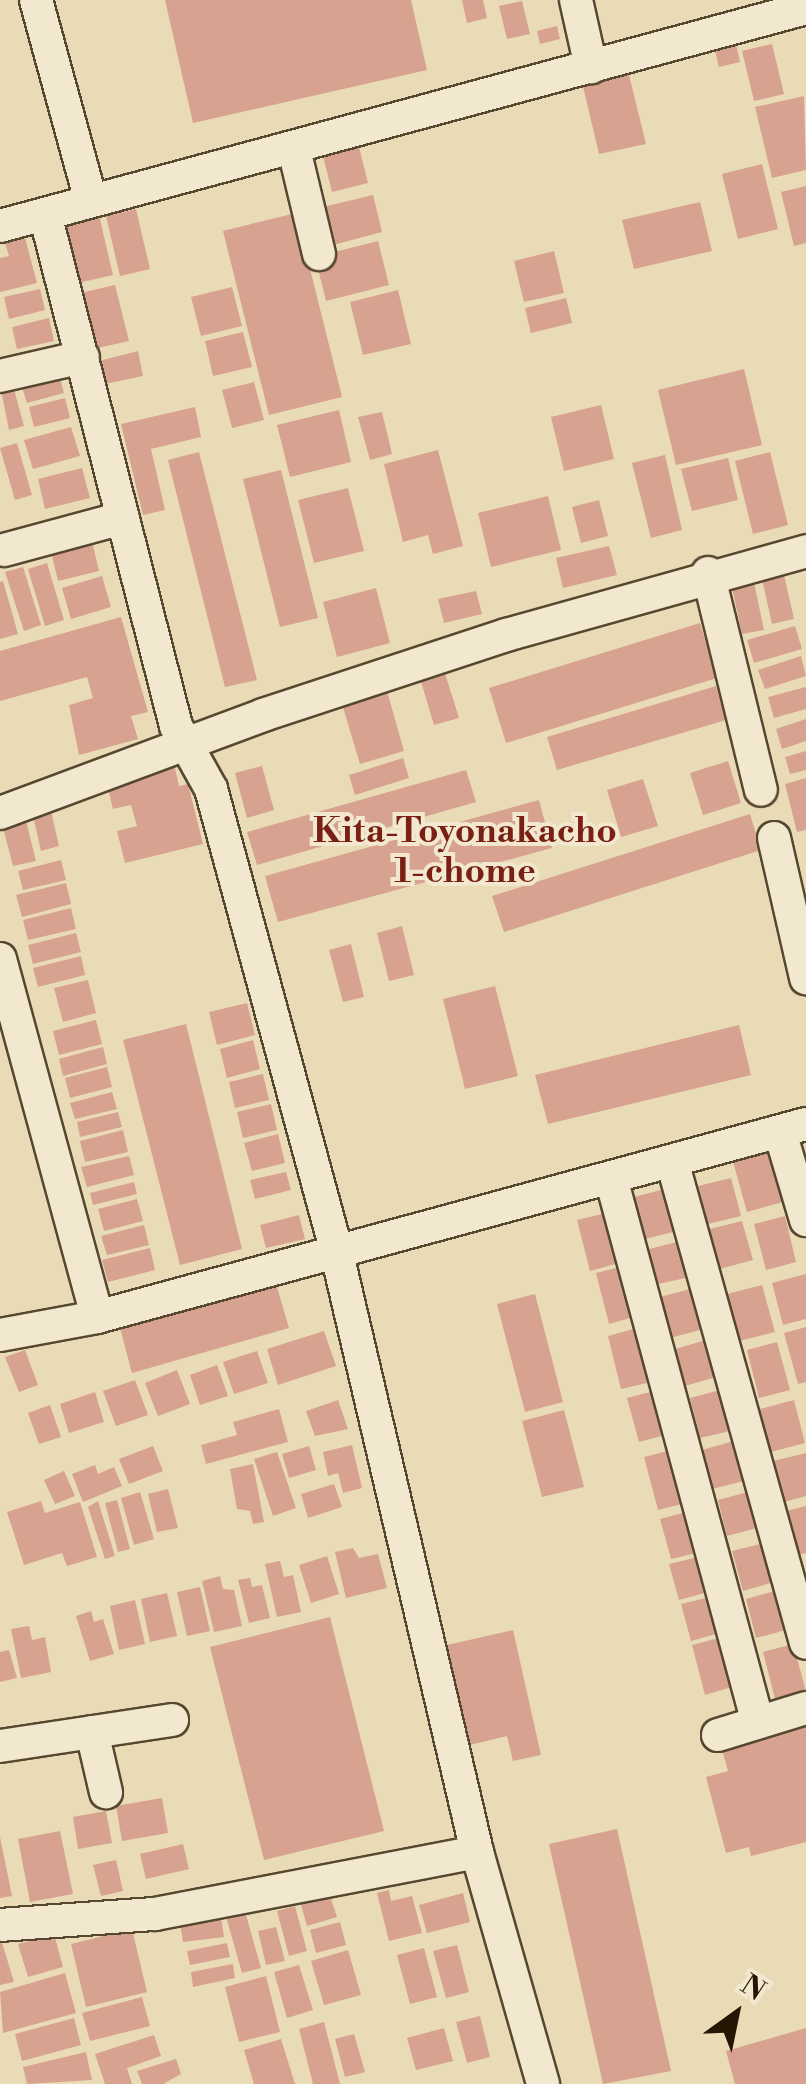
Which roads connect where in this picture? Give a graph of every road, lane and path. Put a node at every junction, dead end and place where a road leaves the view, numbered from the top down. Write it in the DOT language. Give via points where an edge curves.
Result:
graph roads {
  1 [pos="36,0"];
  2 [pos="576,0"];
  3 [pos="806,8"];
  4 [pos="591,67"];
  5 [pos="294,148"];
  6 [pos="91,201"];
  7 [pos="45,214"];
  8 [pos="0,226"];
  9 [pos="319,254"];
  10 [pos="83,357"];
  11 [pos="0,376"];
  12 [pos="124,518"];
  13 [pos="4,550"];
  14 [pos="806,551"];
  15 [pos="708,573"];
  16 [pos="185,744"];
  17 [pos="761,790"];
  18 [pos="0,814"];
  19 [pos="774,838"];
  20 [pos="0,959"];
  21 [pos="806,978"];
  22 [pos="793,1128"];
  23 [pos="672,1161"];
  24 [pos="610,1178"];
  25 [pos="806,1220"];
  26 [pos="337,1254"];
  27 [pos="97,1317"];
  28 [pos="0,1335"];
  29 [pos="806,1643"];
  30 [pos="806,1708"];
  31 [pos="172,1720"];
  32 [pos="758,1723"];
  33 [pos="92,1732"];
  34 [pos="718,1735"];
  35 [pos="0,1746"];
  36 [pos="106,1792"];
  37 [pos="477,1852"];
  38 [pos="0,1925"];
  39 [pos="544,2084"];
  1 -- 6 [label="street"];
  2 -- 4 [label="street"];
  3 -- 4 [label="street"];
  4 -- 5 [label="street"];
  5 -- 6 [label="street"];
  5 -- 9 [label="street"];
  6 -- 7 [label="street"];
  7 -- 8 [label="street"];
  7 -- 10 [label="street"];
  10 -- 11 [label="street"];
  10 -- 12 [label="street"];
  12 -- 13 [label="street"];
  12 -- 16 [label="street"];
  14 -- 15 [label="street"];
  15 -- 16 [label="street"];
  15 -- 17 [label="street"];
  16 -- 18 [label="street"];
  16 -- 26 [label="street" via="211,790"];
  19 -- 21 [label="street"];
  20 -- 27 [label="street"];
  22 -- 23 [label="street"];
  22 -- 25 [label="street"];
  23 -- 24 [label="street"];
  23 -- 29 [label="street"];
  24 -- 26 [label="street"];
  24 -- 32 [label="street"];
  26 -- 27 [label="street"];
  26 -- 37 [label="street"];
  27 -- 28 [label="street"];
  30 -- 32 [label="street"];
  31 -- 33 [label="street"];
  32 -- 34 [label="street"];
  33 -- 35 [label="street"];
  33 -- 36 [label="street"];
  37 -- 38 [label="street" via="155,1914"];
  37 -- 39 [label="street"];
}
